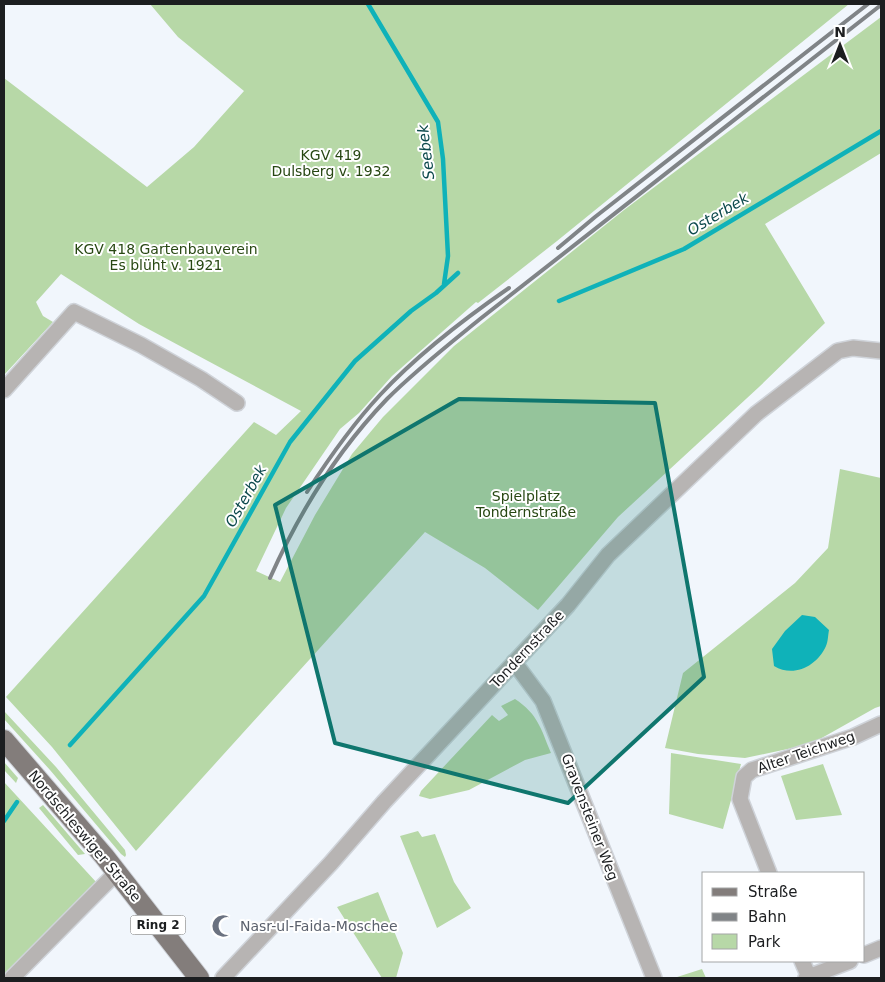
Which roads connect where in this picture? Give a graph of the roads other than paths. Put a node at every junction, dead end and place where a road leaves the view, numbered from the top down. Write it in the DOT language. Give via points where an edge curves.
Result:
graph roads {
  1 [pos="881,351"];
  2 [pos="4,390"];
  3 [pos="237,403"];
  4 [pos="514,662"];
  5 [pos="881,724"];
  6 [pos="5,741"];
  7 [pos="768,871"];
  8 [pos="117,872"];
  9 [pos="881,948"];
  10 [pos="865,955"];
  11 [pos="802,962"];
  12 [pos="848,962"];
  13 [pos="12,978"];
  14 [pos="199,978"];
  15 [pos="223,978"];
  16 [pos="654,978"];
  17 [pos="808,978"];
  1 -- 4 [label="street, Tondernstraße" via="853,348 838,351 756,414 608,555 568,605"];
  2 -- 3 [label="street" via="74,312 141,344"];
  4 -- 15 [label="street, Tondernstraße"];
  4 -- 16 [label="street, Gravensteiner Weg" via="543,701"];
  5 -- 7 [label="street, Alter Teichweg" via="853,737 752,770 744,777 740,799"];
  6 -- 8 [label="main road, Nordschleswiger Straße / Ring 2"];
  8 -- 13 [label="street"];
  8 -- 14 [label="main road, Nordschleswiger Straße / Ring 2"];
  9 -- 10 [label="street"];
  11 -- 17 [label="street"];
  12 -- 17 [label="street"];
}
